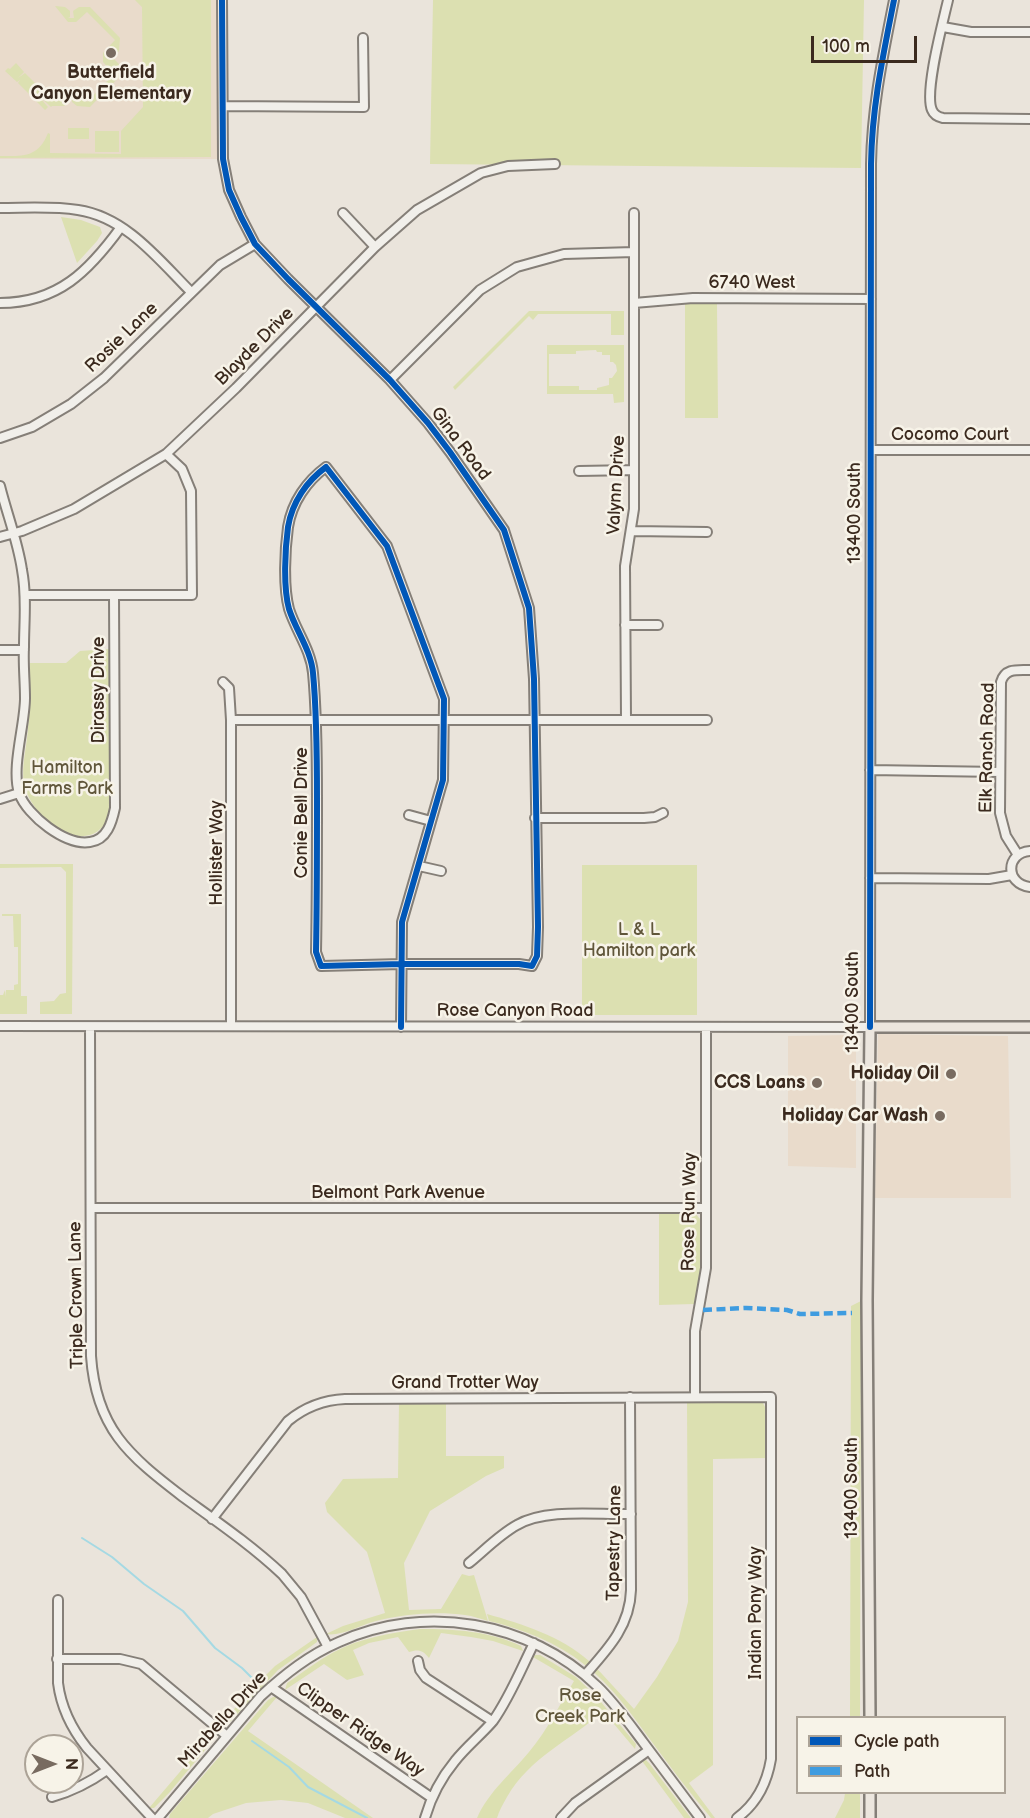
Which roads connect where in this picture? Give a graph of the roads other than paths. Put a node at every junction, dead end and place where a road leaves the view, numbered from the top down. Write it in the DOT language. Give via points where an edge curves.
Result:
graph roads {
  1 [pos="222,0"];
  2 [pos="894,0"];
  3 [pos="948,0"];
  4 [pos="943,27"];
  5 [pos="1030,32"];
  6 [pos="363,38"];
  7 [pos="223,106"];
  8 [pos="1030,118"];
  9 [pos="555,164"];
  10 [pos="0,208"];
  11 [pos="343,213"];
  12 [pos="634,213"];
  13 [pos="121,227"];
  14 [pos="255,244"];
  15 [pos="375,247"];
  16 [pos="634,252"];
  17 [pos="191,292"];
  18 [pos="871,299"];
  19 [pos="0,303"];
  20 [pos="634,303"];
  21 [pos="316,307"];
  22 [pos="390,380"];
  23 [pos="0,438"];
  24 [pos="871,450"];
  25 [pos="1030,450"];
  26 [pos="166,454"];
  27 [pos="634,470"];
  28 [pos="579,471"];
  29 [pos="0,486"];
  30 [pos="632,531"];
  31 [pos="707,531"];
  32 [pos="13,534"];
  33 [pos="0,537"];
  34 [pos="114,595"];
  35 [pos="25,596"];
  36 [pos="625,625"];
  37 [pos="658,625"];
  38 [pos="0,650"];
  39 [pos="24,650"];
  40 [pos="1030,670"];
  41 [pos="224,682"];
  42 [pos="317,719"];
  43 [pos="444,719"];
  44 [pos="534,719"];
  45 [pos="626,719"];
  46 [pos="231,720"];
  47 [pos="707,720"];
  48 [pos="870,770"];
  49 [pos="1000,772"];
  50 [pos="20,793"];
  51 [pos="0,799"];
  52 [pos="663,813"];
  53 [pos="409,816"];
  54 [pos="535,819"];
  55 [pos="431,821"];
  56 [pos="1030,851"];
  57 [pos="1018,855"];
  58 [pos="418,866"];
  59 [pos="441,872"];
  60 [pos="1012,874"];
  61 [pos="870,878"];
  62 [pos="1030,887"];
  63 [pos="402,964"];
  64 [pos="532,966"];
  65 [pos="0,1026"];
  66 [pos="231,1026"];
  67 [pos="90,1027"];
  68 [pos="706,1027"];
  69 [pos="870,1027"];
  70 [pos="1030,1027"];
  71 [pos="401,1028"];
  72 [pos="91,1208"];
  73 [pos="706,1208"];
  74 [pos="630,1397"];
  75 [pos="695,1397"];
  76 [pos="771,1397"];
  77 [pos="631,1514"];
  78 [pos="212,1519"];
  79 [pos="469,1563"];
  80 [pos="58,1600"];
  81 [pos="534,1643"];
  82 [pos="328,1647"];
  83 [pos="57,1659"];
  84 [pos="418,1661"];
  85 [pos="585,1675"];
  86 [pos="271,1687"];
  87 [pos="870,1716"];
  88 [pos="492,1721"];
  89 [pos="227,1736"];
  90 [pos="649,1750"];
  91 [pos="107,1770"];
  92 [pos="870,1794"];
  93 [pos="52,1797"];
  94 [pos="432,1798"];
  95 [pos="152,1818"];
  96 [pos="158,1818"];
  97 [pos="425,1818"];
  98 [pos="561,1818"];
  99 [pos="700,1818"];
  100 [pos="737,1818"];
  101 [pos="870,1818"];
  1 -- 7 [label="street, Gina Road"];
  2 -- 18 [label="street, 13400 South" via="872,127"];
  3 -- 4 [label="street"];
  4 -- 5 [label="street" via="971,32"];
  4 -- 8 [label="street" via="930,92 936,115"];
  6 -- 7 [label="street" via="364,107"];
  7 -- 14 [label="street, Gina Road" via="229,190"];
  9 -- 15 [label="street, Blayde Drive" via="508,166 481,173 417,210"];
  10 -- 13 [label="street" via="81,210"];
  11 -- 15 [label="street"];
  12 -- 16 [label="street, Valynn Drive"];
  13 -- 17 [label="street" via="144,244"];
  13 -- 19 [label="street" via="75,279 41,298"];
  14 -- 17 [label="street, Rosie Lane" via="220,265"];
  14 -- 21 [label="street, Gina Road"];
  15 -- 21 [label="street, Blayde Drive"];
  16 -- 20 [label="street, Valynn Drive"];
  16 -- 22 [label="street" via="564,254 517,267 480,290"];
  17 -- 23 [label="street, Rosie Lane" via="104,378 71,404 32,427"];
  18 -- 20 [label="street, 6740 West" via="693,298"];
  18 -- 24 [label="street, 13400 South"];
  20 -- 27 [label="street, Valynn Drive"];
  21 -- 22 [label="street, Gina Road"];
  21 -- 26 [label="street, Blayde Drive"];
  22 -- 44 [label="street, Gina Road" via="450,452 504,530 529,608"];
  24 -- 25 [label="street, Cocomo Court"];
  24 -- 48 [label="street, 13400 South"];
  26 -- 32 [label="street, Blayde Drive" via="74,509"];
  26 -- 34 [label="street" via="182,470 191,491 192,595"];
  27 -- 28 [label="street"];
  27 -- 30 [label="street, Valynn Drive"];
  29 -- 32 [label="street"];
  30 -- 31 [label="street"];
  30 -- 36 [label="street, Valynn Drive" via="626,566"];
  32 -- 33 [label="street, Blayde Drive"];
  32 -- 35 [label="street"];
  34 -- 35 [label="street"];
  34 -- 50 [label="street, Dirassy Drive" via="115,808 111,824 97,841 76,841 39,821"];
  35 -- 39 [label="street"];
  36 -- 37 [label="street"];
  36 -- 45 [label="street, Valynn Drive"];
  38 -- 39 [label="street"];
  39 -- 50 [label="street"];
  40 -- 49 [label="street, Elk Ranch Road" via="1011,670 1001,682"];
  41 -- 46 [label="street, Hollister Way" via="229,688"];
  42 -- 43 [label="street"];
  42 -- 43 [label="street, Conie Bell Drive" via="313,669 289,607 285,563 288,524 294,507 314,476 326,467 387,546 444,699"];
  42 -- 46 [label="street"];
  42 -- 63 [label="street, Conie Bell Drive" via="316,952 321,966"];
  43 -- 44 [label="street"];
  43 -- 55 [label="street" via="443,780"];
  44 -- 45 [label="street"];
  44 -- 54 [label="street, Gina Road"];
  45 -- 47 [label="street"];
  46 -- 66 [label="street, Hollister Way"];
  48 -- 49 [label="street"];
  48 -- 61 [label="street, 13400 South"];
  49 -- 57 [label="street, Elk Ranch Road" via="1001,821"];
  50 -- 51 [label="street"];
  52 -- 54 [label="street" via="644,818"];
  53 -- 55 [label="street"];
  54 -- 64 [label="street, Gina Road" via="537,956"];
  55 -- 58 [label="street"];
  56 -- 57 [label="street"];
  57 -- 60 [label="street" via="1011,866"];
  58 -- 59 [label="street"];
  58 -- 63 [label="street" via="402,922"];
  60 -- 61 [label="street" via="989,879"];
  60 -- 62 [label="street" via="1019,884"];
  61 -- 69 [label="street, 13400 South"];
  63 -- 64 [label="street, Conie Bell Drive"];
  63 -- 71 [label="street"];
  65 -- 67 [label="street, Rose Canyon Road"];
  66 -- 67 [label="street, Rose Canyon Road"];
  66 -- 71 [label="street, Rose Canyon Road"];
  67 -- 72 [label="street, Triple Crown Lane"];
  68 -- 69 [label="street, Rose Canyon Road"];
  68 -- 71 [label="street, Rose Canyon Road"];
  68 -- 73 [label="street, Rose Run Way"];
  69 -- 70 [label="main road, Rose Canyon Road"];
  69 -- 87 [label="main road, 13400 South"];
  72 -- 73 [label="street, Belmont Park Avenue"];
  72 -- 78 [label="street, Triple Crown Lane" via="91,1356 102,1407 136,1460"];
  73 -- 75 [label="street, Rose Run Way" via="706,1274 695,1331"];
  74 -- 75 [label="street, Grand Trotter Way"];
  74 -- 77 [label="street, Tapestry Lane"];
  74 -- 78 [label="street, Grand Trotter Way" via="345,1399 318,1403 282,1427"];
  75 -- 76 [label="street, Grand Trotter Way"];
  76 -- 100 [label="street, Indian Pony Way" via="771,1760 761,1790"];
  77 -- 79 [label="street" via="532,1518 509,1530"];
  77 -- 85 [label="street, Tapestry Lane" via="629,1608 619,1634"];
  78 -- 82 [label="street, Triple Crown Lane" via="288,1581"];
  80 -- 83 [label="street"];
  81 -- 82 [label="street, Mirabella Drive" via="494,1629 440,1621 374,1629"];
  81 -- 85 [label="street, Mirabella Drive"];
  81 -- 88 [label="street"];
  82 -- 86 [label="street, Mirabella Drive"];
  83 -- 89 [label="street" via="120,1659 141,1664"];
  83 -- 91 [label="street" via="67,1717 79,1738"];
  84 -- 88 [label="street" via="426,1678"];
  85 -- 90 [label="street, Mirabella Drive" via="619,1710"];
  86 -- 89 [label="street, Mirabella Drive"];
  86 -- 94 [label="street, Clipper Ridge Way"];
  88 -- 94 [label="street" via="455,1761"];
  89 -- 96 [label="street, Mirabella Drive"];
  90 -- 98 [label="street" via="575,1803"];
  90 -- 99 [label="street, Mirabella Drive"];
  91 -- 93 [label="street" via="80,1788"];
  91 -- 95 [label="street"];
  92 -- 101 [label="main road"];
  94 -- 97 [label="street"];
}
